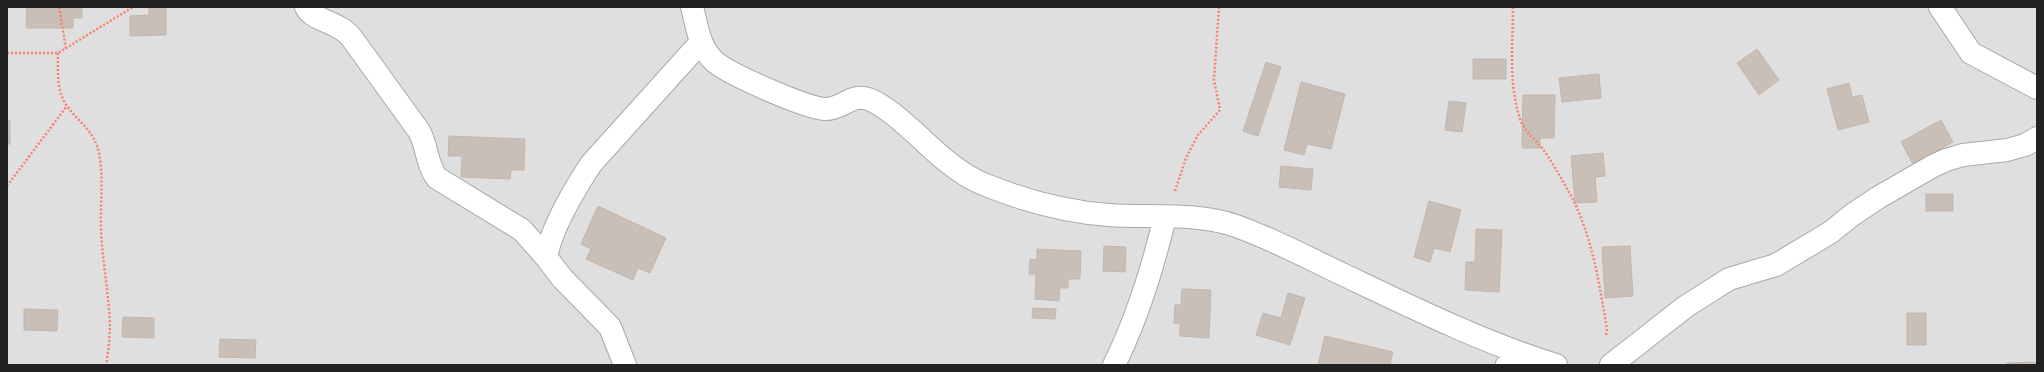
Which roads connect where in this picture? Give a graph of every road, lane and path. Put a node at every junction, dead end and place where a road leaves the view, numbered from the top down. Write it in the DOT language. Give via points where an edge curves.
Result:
graph roads {
  1 [pos="59,7"];
  2 [pos="133,7"];
  3 [pos="306,7"];
  4 [pos="692,7"];
  5 [pos="1219,7"];
  6 [pos="1513,7"];
  7 [pos="1940,7"];
  8 [pos="701,42"];
  9 [pos="66,49"];
  10 [pos="7,53"];
  11 [pos="58,53"];
  12 [pos="2037,88"];
  13 [pos="67,106"];
  14 [pos="2037,138"];
  15 [pos="7,186"];
  16 [pos="1165,217"];
  17 [pos="546,257"];
  18 [pos="1606,336"];
  19 [pos="1512,360"];
  20 [pos="106,365"];
  21 [pos="625,365"];
  22 [pos="1114,365"];
  23 [pos="1556,365"];
  24 [pos="1611,365"];
  1 -- 9 [label="path"];
  2 -- 9 [label="path"];
  3 -- 17 [label="street" via="315,17 338,26 351,37 424,139 430,169 437,178 522,230"];
  4 -- 8 [label="street"];
  5 -- 16 [label="path" via="1214,80 1220,110 1198,135 1186,158"];
  6 -- 18 [label="path" via="1512,65 1520,119 1542,148 1582,220 1593,255 1607,329"];
  7 -- 12 [label="street" via="1971,53"];
  8 -- 16 [label="street" via="714,60 732,72 808,105 825,109 840,107 852,99 868,100 906,124 945,161 984,184 1064,209 1108,215"];
  8 -- 17 [label="street" via="591,164 548,243"];
  9 -- 11 [label="path"];
  10 -- 11 [label="path"];
  11 -- 13 [label="path" via="60,90"];
  13 -- 15 [label="path"];
  13 -- 20 [label="path" via="92,132 99,152 102,177 101,228 110,312 110,341"];
  14 -- 24 [label="street" via="2025,145 2007,150 1963,155 1934,166 1880,197 1831,232 1776,266 1729,279 1685,307"];
  16 -- 19 [label="street" via="1234,225 1280,244 1381,293"];
  16 -- 22 [label="street" via="1156,257 1126,342"];
  17 -- 21 [label="street" via="610,327"];
  19 -- 23 [label="street"];
}
